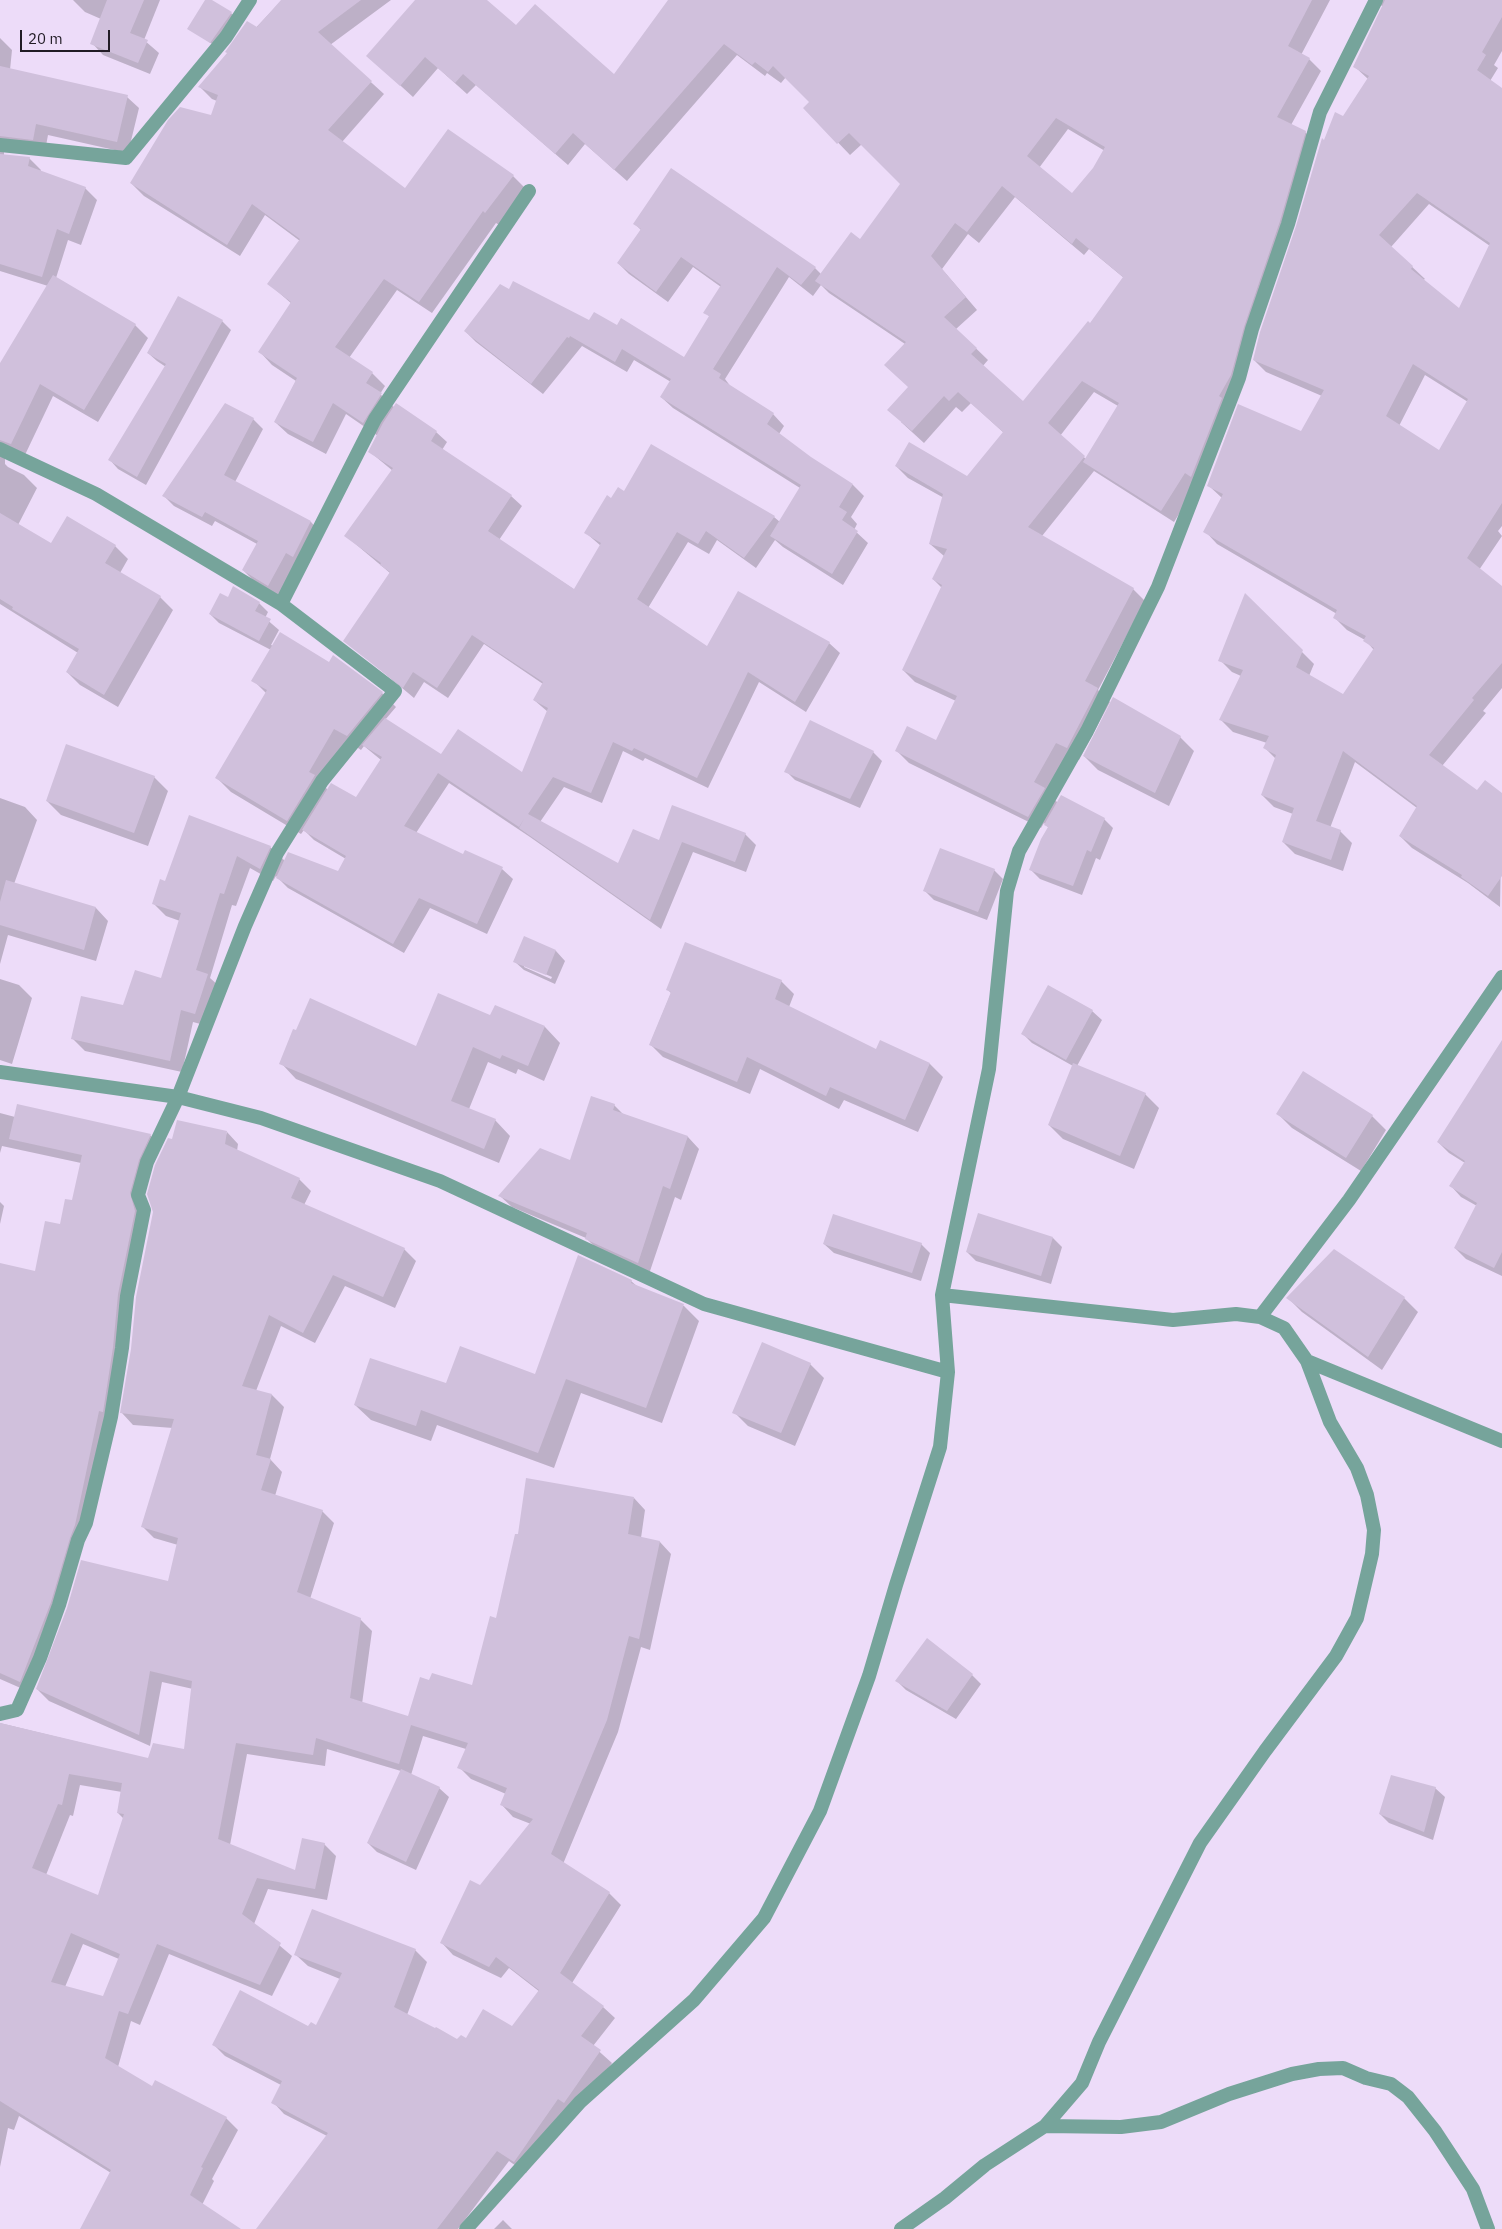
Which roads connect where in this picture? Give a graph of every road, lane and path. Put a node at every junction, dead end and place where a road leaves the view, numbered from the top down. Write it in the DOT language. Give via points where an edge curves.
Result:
graph roads {
  1 [pos="250,0"];
  2 [pos="1376,0"];
  3 [pos="0,145"];
  4 [pos="529,191"];
  5 [pos="0,449"];
  6 [pos="281,604"];
  7 [pos="1502,977"];
  8 [pos="0,1072"];
  9 [pos="178,1097"];
  10 [pos="942,1295"];
  11 [pos="1260,1317"];
  12 [pos="1307,1361"];
  13 [pos="948,1372"];
  14 [pos="1502,1441"];
  15 [pos="0,1714"];
  16 [pos="1044,2126"];
  17 [pos="915,2224"];
  18 [pos="466,2229"];
  19 [pos="902,2229"];
  20 [pos="1488,2229"];
  1 -- 3 [label="street" via="226,37 126,158"];
  2 -- 10 [label="street" via="1320,112 1238,378 1158,587 1086,731 1019,851 1008,891 989,1069"];
  4 -- 6 [label="street" via="375,419"];
  5 -- 6 [label="street" via="96,494"];
  6 -- 9 [label="street" via="395,691 322,781 277,853"];
  7 -- 11 [label="street" via="1349,1200"];
  8 -- 9 [label="street"];
  9 -- 13 [label="street" via="260,1118 440,1181 704,1304"];
  9 -- 15 [label="street" via="147,1162 138,1195 144,1210 101,1464 86,1523 59,1605 17,1710"];
  10 -- 11 [label="street" via="1173,1320 1236,1314"];
  10 -- 13 [label="street"];
  11 -- 12 [label="street" via="1284,1328"];
  12 -- 14 [label="street"];
  12 -- 16 [label="street" via="1330,1422 1357,1468 1368,1495 1374,1530 1372,1554 1357,1618 1336,1656 1200,1843 1099,2042 1082,2083"];
  13 -- 18 [label="street" via="940,1447 869,1676 820,1811 764,1918 694,2000 580,2102"];
  16 -- 17 [label="street" via="985,2165"];
  16 -- 20 [label="street" via="1120,2127 1160,2122 1292,2074 1343,2068 1391,2084 1408,2097 1436,2131 1473,2189"];
  17 -- 19 [label="street"];
}
